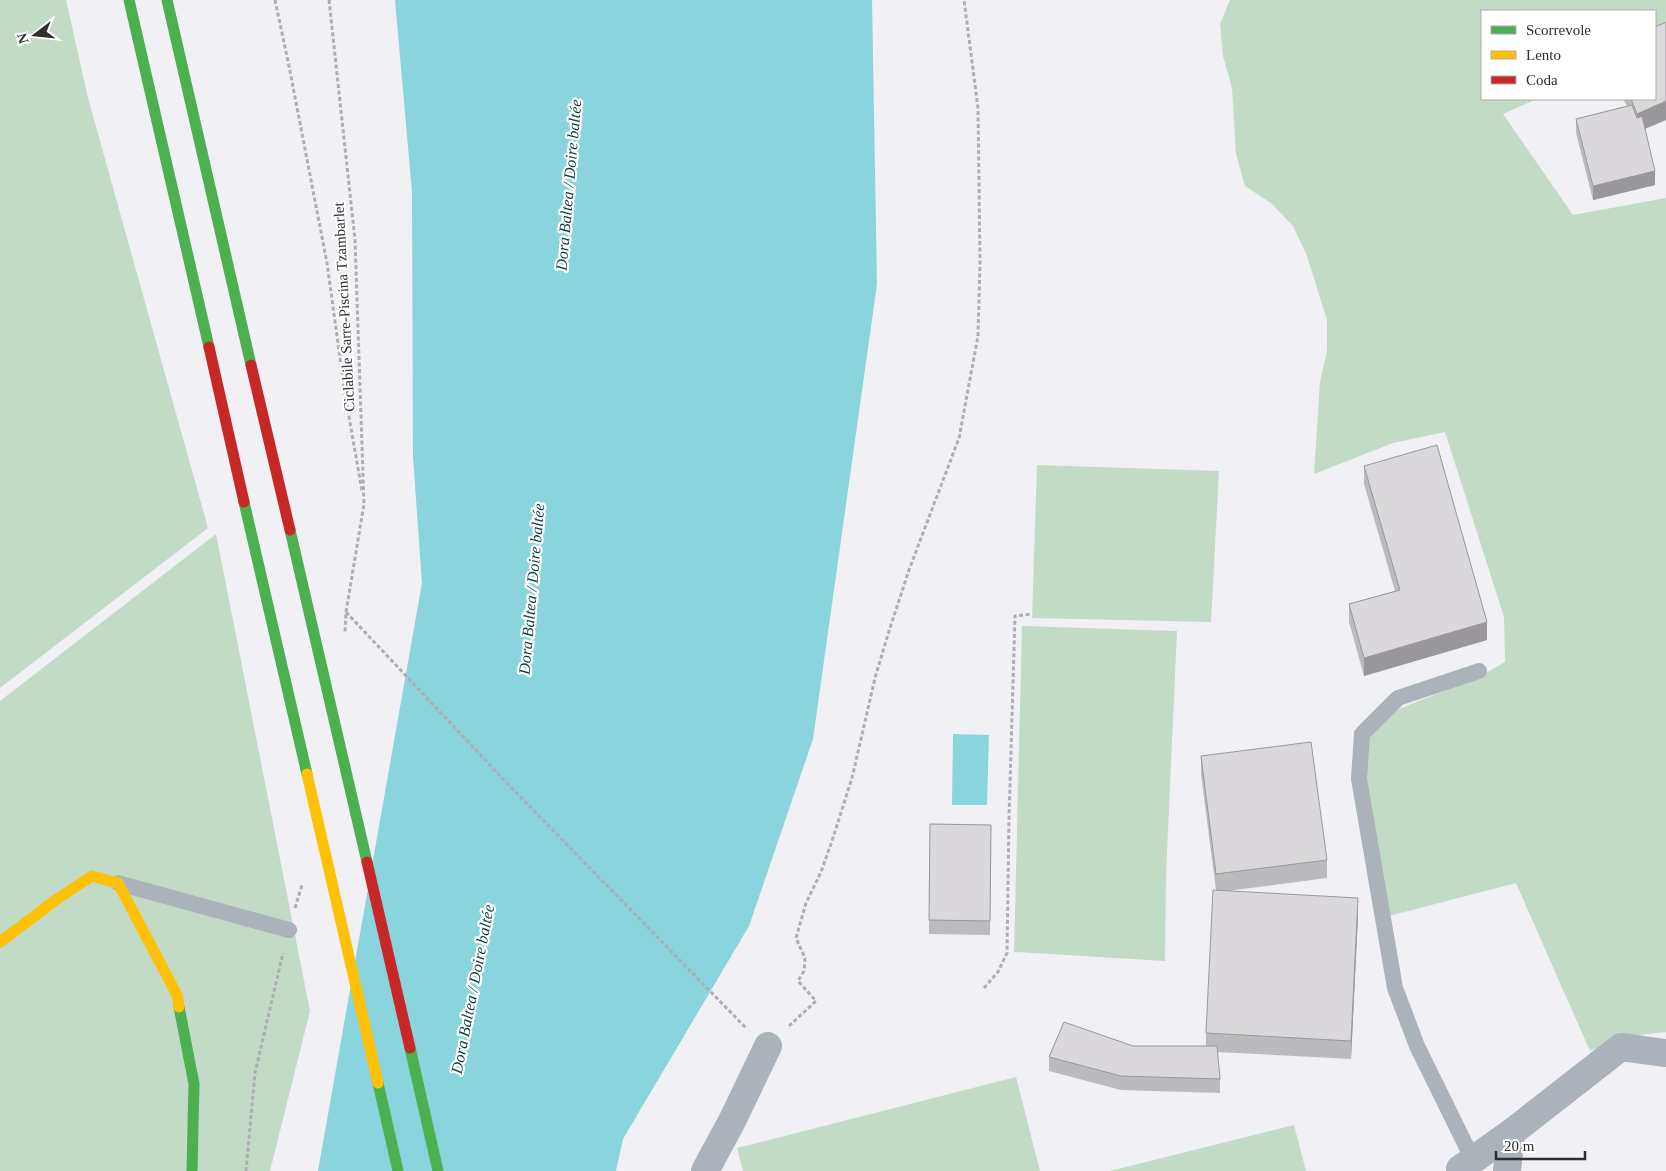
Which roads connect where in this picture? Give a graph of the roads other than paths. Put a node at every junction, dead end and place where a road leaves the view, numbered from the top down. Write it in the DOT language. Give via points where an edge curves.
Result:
graph roads {
  1 [pos="129,0"];
  2 [pos="167,0"];
  3 [pos="1479,671"];
  4 [pos="118,882"];
  5 [pos="289,930"];
  6 [pos="0,942"];
  7 [pos="760,1040"];
  8 [pos="1666,1053"];
  9 [pos="1511,1133"];
  10 [pos="1467,1166"];
  11 [pos="192,1171"];
  12 [pos="398,1171"];
  13 [pos="438,1171"];
  14 [pos="705,1171"];
  15 [pos="1507,1171"];
  1 -- 12 [label="main road"];
  2 -- 13 [label="main road"];
  3 -- 10 [label="lane" via="1398,698 1362,734 1359,779 1395,988"];
  4 -- 5 [label="lane"];
  4 -- 6 [label="main road" via="92,876"];
  4 -- 11 [label="main road" via="176,995 194,1084"];
  7 -- 14 [label="street" via="732,1121"];
  8 -- 9 [label="street" via="1620,1047"];
  9 -- 10 [label="street"];
  9 -- 15 [label="street"];
}
